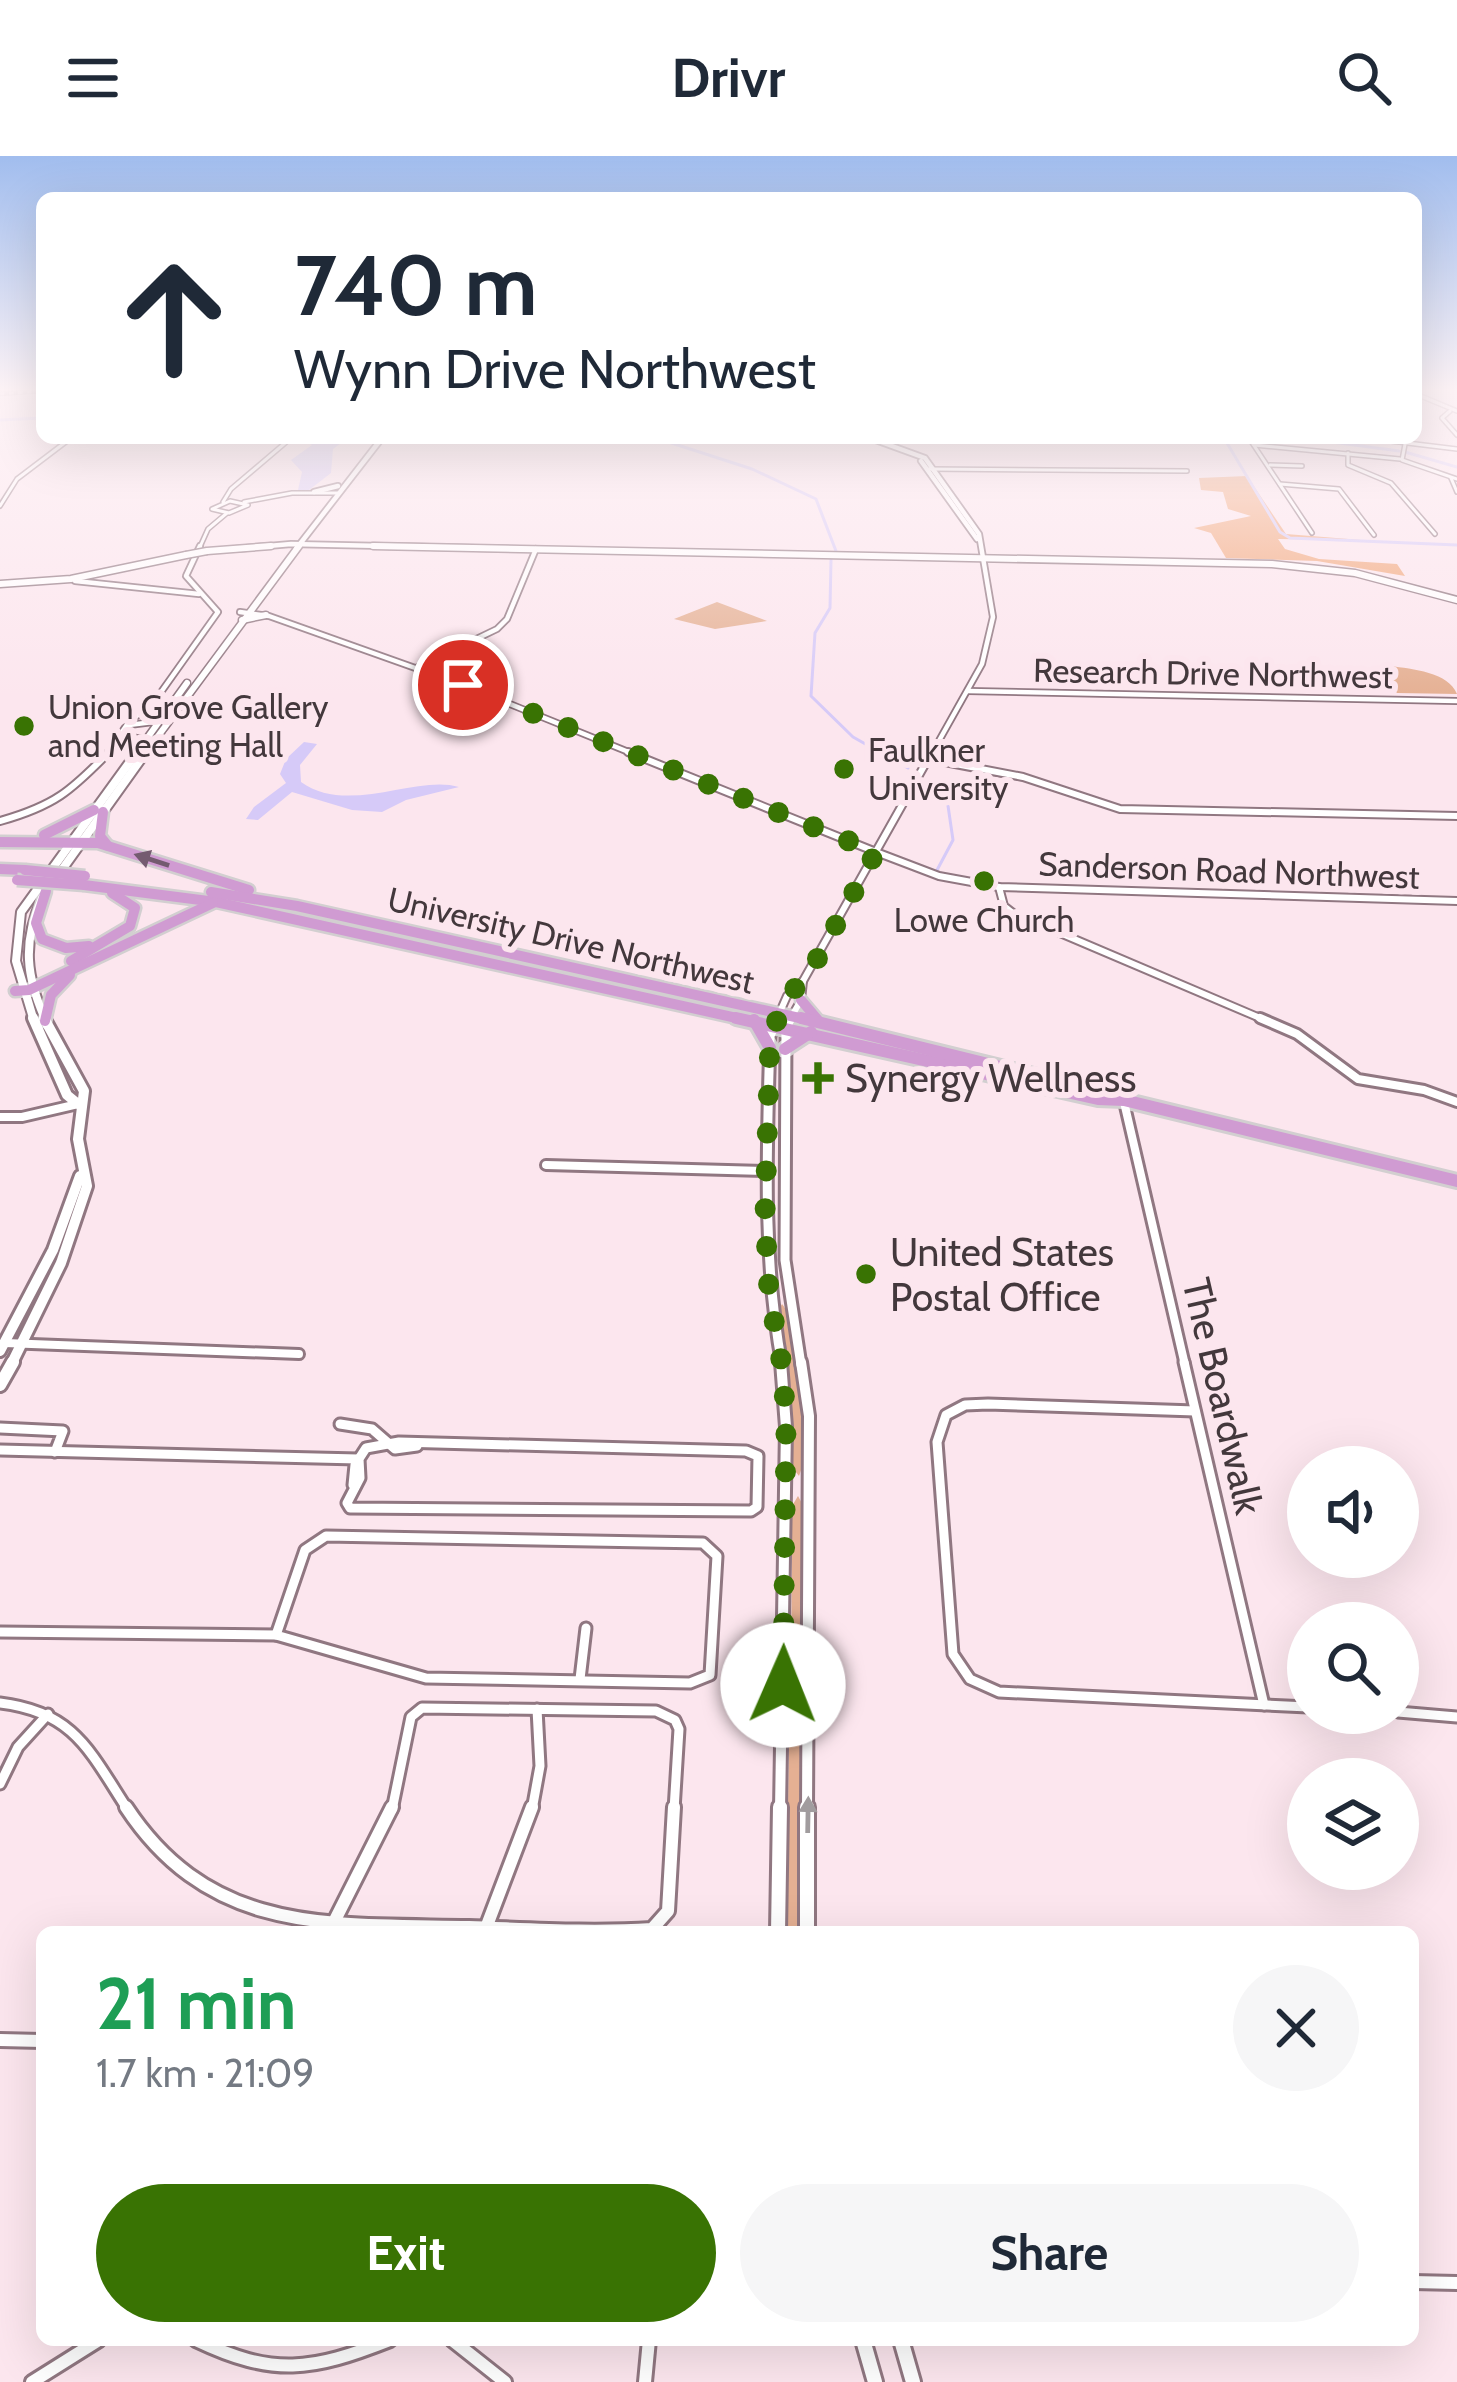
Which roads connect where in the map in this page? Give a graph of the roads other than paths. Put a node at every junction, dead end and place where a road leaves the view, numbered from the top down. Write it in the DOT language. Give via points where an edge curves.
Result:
graph roads {
  1 [pos="236,492"];
  2 [pos="326,492"];
  3 [pos="335,492"];
  4 [pos="335,492"];
  5 [pos="945,492"];
  6 [pos="1285,492"];
  7 [pos="1341,492"];
  8 [pos="1399,492"];
  9 [pos="313,493"];
  10 [pos="227,500"];
  11 [pos="326,500"];
  12 [pos="246,503"];
  13 [pos="222,514"];
  14 [pos="1312,533"];
  15 [pos="1435,534"];
  16 [pos="1374,535"];
  17 [pos="262,544"];
  18 [pos="295,544"];
  19 [pos="328,545"];
  20 [pos="536,549"];
  21 [pos="184,555"];
  22 [pos="982,556"];
  23 [pos="75,581"];
  24 [pos="0,585"];
  25 [pos="191,586"];
  26 [pos="177,589"];
  27 [pos="200,594"];
  28 [pos="1457,598"];
  29 [pos="243,614"];
  30 [pos="266,616"];
  31 [pos="416,668"];
  32 [pos="968,691"];
  33 [pos="1457,701"];
  34 [pos="145,711"];
  35 [pos="134,720"];
  36 [pos="160,722"];
  37 [pos="146,740"];
  38 [pos="115,746"];
  39 [pos="929,759"];
  40 [pos="99,811"];
  41 [pos="1457,816"];
  42 [pos="0,821"];
  43 [pos="22,841"];
  44 [pos="0,842"];
  45 [pos="77,842"];
  46 [pos="108,846"];
  47 [pos="876,852"];
  48 [pos="0,869"];
  49 [pos="21,875"];
  50 [pos="0,879"];
  51 [pos="85,880"];
  52 [pos="999,887"];
  53 [pos="46,892"];
  54 [pos="1457,901"];
  55 [pos="216,902"];
  56 [pos="276,902"];
  57 [pos="106,942"];
  58 [pos="76,968"];
  59 [pos="803,981"];
  60 [pos="24,988"];
  61 [pos="801,1000"];
  62 [pos="754,1020"];
  63 [pos="782,1020"];
  64 [pos="46,1022"];
  65 [pos="816,1028"];
  66 [pos="770,1048"];
  67 [pos="785,1049"];
  68 [pos="1124,1100"];
  69 [pos="1457,1102"];
  70 [pos="78,1104"];
  71 [pos="0,1118"];
  72 [pos="546,1165"];
  73 [pos="767,1171"];
  74 [pos="80,1176"];
  75 [pos="1457,1181"];
  76 [pos="23,1343"];
  77 [pos="2,1347"];
  78 [pos="298,1354"];
  79 [pos="0,1385"];
  80 [pos="1195,1411"];
  81 [pos="340,1424"];
  82 [pos="0,1428"];
  83 [pos="389,1445"];
  84 [pos="0,1450"];
  85 [pos="55,1452"];
  86 [pos="359,1460"];
  87 [pos="586,1628"];
  88 [pos="0,1632"];
  89 [pos="276,1635"];
  90 [pos="580,1678"];
  91 [pos="0,1703"];
  92 [pos="1264,1706"];
  93 [pos="1287,1706"];
  94 [pos="537,1709"];
  95 [pos="48,1714"];
  96 [pos="1419,1714"];
  97 [pos="1457,1718"];
  98 [pos="0,1784"];
  99 [pos="333,1924"];
  100 [pos="410,1926"];
  101 [pos="487,1926"];
  102 [pos="655,1926"];
  103 [pos="778,1926"];
  104 [pos="807,1926"];
  105 [pos="0,2040"];
  106 [pos="36,2041"];
  107 [pos="1419,2282"];
  108 [pos="1457,2283"];
  109 [pos="89,2346"];
  110 [pos="205,2346"];
  111 [pos="375,2346"];
  112 [pos="460,2346"];
  113 [pos="648,2346"];
  114 [pos="865,2346"];
  115 [pos="903,2346"];
  116 [pos="32,2382"];
  117 [pos="505,2382"];
  118 [pos="644,2382"];
  119 [pos="875,2382"];
  120 [pos="913,2382"];
  1 -- 10 [label="street"];
  2 -- 9 [label="main road"];
  3 -- 11 [label="main road"];
  4 -- 18 [label="main road"];
  5 -- 22 [label="street"];
  6 -- 14 [label="street"];
  7 -- 16 [label="street"];
  8 -- 15 [label="street"];
  9 -- 11 [label="main road"];
  9 -- 12 [label="street"];
  10 -- 12 [label="street"];
  10 -- 13 [label="street" via="212,509"];
  11 -- 18 [label="main road"];
  12 -- 13 [label="street"];
  13 -- 25 [label="street" via="186,576"];
  17 -- 18 [label="main road"];
  17 -- 18 [label="main road"];
  17 -- 21 [label="main road, bridge"];
  18 -- 19 [label="main road"];
  18 -- 19 [label="main road"];
  18 -- 29 [label="main road"];
  19 -- 20 [label="main road"];
  20 -- 22 [label="main road"];
  20 -- 31 [label="street" via="507,620"];
  21 -- 23 [label="main road"];
  21 -- 24 [label="main road"];
  22 -- 28 [label="main road" via="1307,566"];
  22 -- 32 [label="street" via="992,629"];
  23 -- 24 [label="main road"];
  23 -- 26 [label="street"];
  25 -- 26 [label="street"];
  25 -- 27 [label="street"];
  26 -- 27 [label="street"];
  27 -- 34 [label="street" via="215,618"];
  29 -- 30 [label="main road"];
  29 -- 36 [label="main road"];
  30 -- 31 [label="street"];
  31 -- 47 [label="street"];
  32 -- 33 [label="street, Research Drive Northwest"];
  32 -- 39 [label="street"];
  34 -- 35 [label="street"];
  34 -- 36 [label="street"];
  35 -- 36 [label="street"];
  35 -- 38 [label="street"];
  36 -- 37 [label="main road"];
  36 -- 40 [label="main road"];
  37 -- 38 [label="street"];
  37 -- 40 [label="main road"];
  38 -- 42 [label="street" via="56,803"];
  39 -- 41 [label="street" via="1014,774 1120,809"];
  39 -- 47 [label="street"];
  40 -- 43 [label="highway"];
  40 -- 45 [label="main road"];
  40 -- 46 [label="highway"];
  43 -- 44 [label="highway"];
  43 -- 45 [label="highway"];
  45 -- 46 [label="highway"];
  45 -- 53 [label="main road"];
  45 -- 60 [label="main road" via="11,930 6,948"];
  56 -- 46 [label="highway, one-way"];
  47 -- 52 [label="street, Sanderson Road Northwest"];
  47 -- 59 [label="street"];
  48 -- 49 [label="highway, University Drive Northwest"];
  49 -- 50 [label="highway, University Drive Northwest"];
  49 -- 51 [label="highway, University Drive Northwest, bridge"];
  51 -- 55 [label="highway, University Drive Northwest"];
  51 -- 56 [label="highway, University Drive Northwest"];
  51 -- 57 [label="highway" via="135,908 130,926"];
  52 -- 54 [label="street, Sanderson Road Northwest"];
  52 -- 69 [label="street" via="1013,913 1297,1034 1358,1079"];
  53 -- 57 [label="highway" via="36,923 42,939 66,948"];
  53 -- 60 [label="main road" via="21,934"];
  55 -- 58 [label="highway"];
  55 -- 62 [label="highway, University Drive Northwest"];
  56 -- 63 [label="highway, University Drive Northwest"];
  57 -- 60 [label="highway"];
  58 -- 60 [label="highway"];
  58 -- 64 [label="highway" via="51,995"];
  59 -- 61 [label="street"];
  59 -- 63 [label="street"];
  60 -- 64 [label="main road"];
  60 -- 70 [label="main road"];
  61 -- 63 [label="street"];
  61 -- 65 [label="highway"];
  62 -- 63 [label="highway, University Drive Northwest"];
  62 -- 66 [label="highway"];
  63 -- 65 [label="highway, University Drive Northwest"];
  63 -- 66 [label="street"];
  63 -- 67 [label="street"];
  64 -- 70 [label="main road" via="84,1090"];
  65 -- 67 [label="highway"];
  65 -- 68 [label="highway, University Drive Northwest"];
  66 -- 73 [label="street"];
  104 -- 67 [label="street, one-way" via="809,1416 785,1260"];
  68 -- 75 [label="highway, University Drive Northwest"];
  68 -- 80 [label="street, The Boardwalk"];
  70 -- 71 [label="street"];
  70 -- 74 [label="main road"];
  72 -- 73 [label="street"];
  73 -- 103 [label="street" via="769,1292 786,1427"];
  74 -- 76 [label="main road" via="87,1186 77,1226"];
  74 -- 77 [label="main road" via="53,1250"];
  76 -- 77 [label="street"];
  76 -- 78 [label="street"];
  76 -- 79 [label="main road"];
  80 -- 92 [label="street, The Boardwalk"];
  80 -- 92 [label="street" via="988,1404 946,1415 937,1442 953,1654 970,1679 999,1692"];
  81 -- 83 [label="street" via="369,1425"];
  82 -- 85 [label="street" via="63,1432"];
  83 -- 86 [label="street" via="366,1448"];
  83 -- 86 [label="street" via="755,1452 757,1507 350,1508"];
  84 -- 85 [label="street"];
  85 -- 86 [label="street"];
  87 -- 90 [label="street"];
  88 -- 89 [label="street"];
  89 -- 90 [label="street" via="400,1674"];
  89 -- 90 [label="street" via="305,1550 326,1536 712,1548 710,1675 690,1683"];
  91 -- 95 [label="street"];
  92 -- 93 [label="street"];
  94 -- 99 [label="street" via="435,1707 411,1718 391,1812"];
  94 -- 101 [label="street" via="533,1813"];
  94 -- 102 [label="street" via="656,1711 675,1720 668,1911"];
  95 -- 98 [label="street" via="18,1747"];
  95 -- 99 [label="street" via="92,1749 134,1820 192,1879 271,1916"];
  96 -- 97 [label="street"];
  99 -- 100 [label="street"];
  105 -- 106 [label="street"];
  107 -- 108 [label="street"];
  109 -- 116 [label="street"];
  110 -- 111 [label="street" via="242,2371 289,2380"];
  112 -- 117 [label="street"];
  113 -- 118 [label="street"];
  114 -- 119 [label="street"];
  115 -- 120 [label="street"];
}
